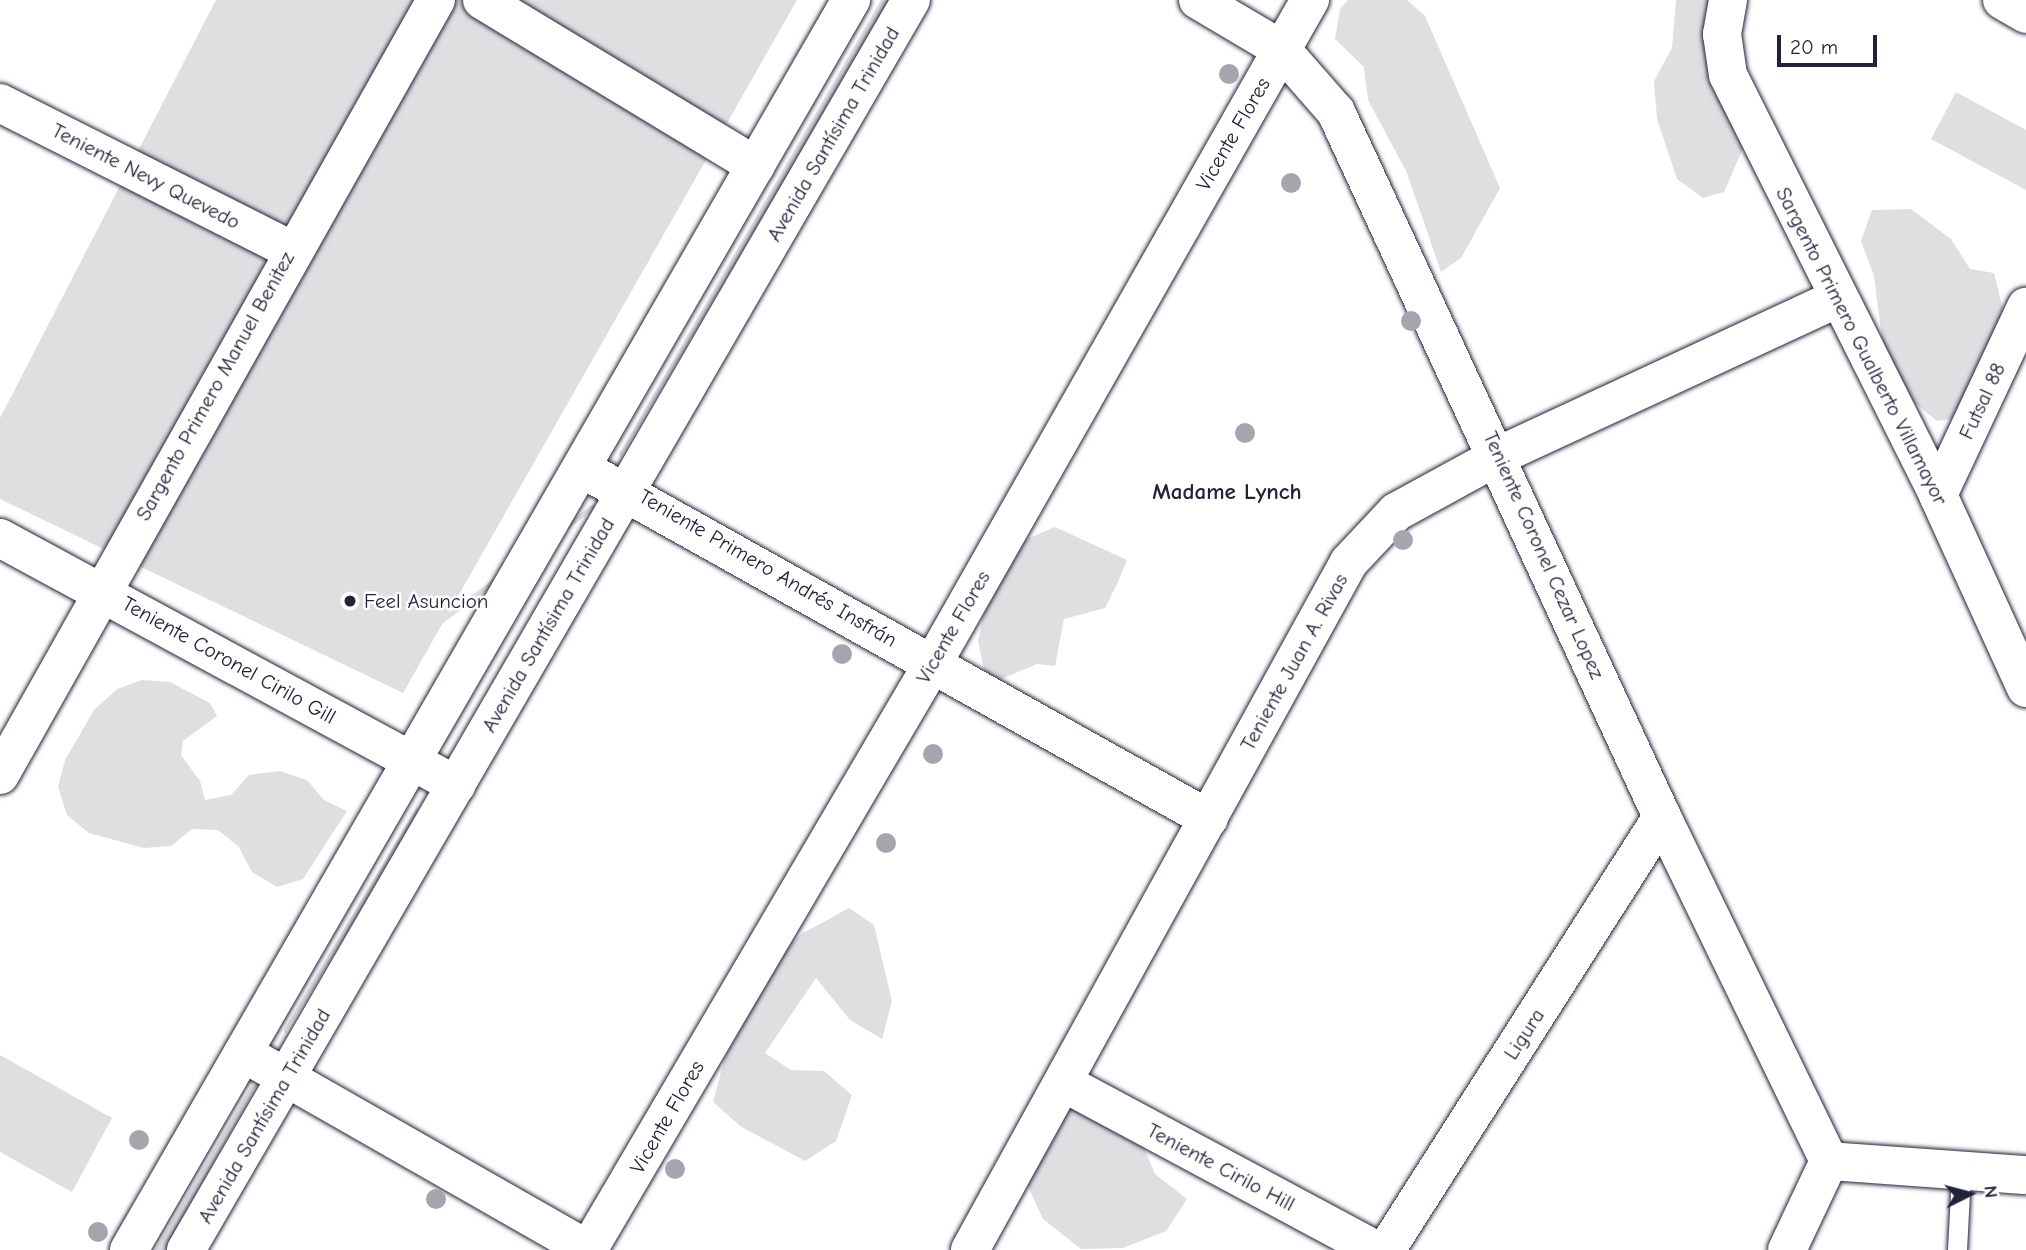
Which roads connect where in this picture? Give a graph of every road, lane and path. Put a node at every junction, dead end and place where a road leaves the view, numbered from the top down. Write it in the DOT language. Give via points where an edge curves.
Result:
graph roads {
  1 [pos="436,0"];
  2 [pos="482,0"];
  3 [pos="851,0"];
  4 [pos="911,0"];
  5 [pos="1198,0"];
  6 [pos="1310,0"];
  7 [pos="1728,0"];
  8 [pos="2002,0"];
  9 [pos="2026,14"];
  10 [pos="1281,49"];
  11 [pos="0,103"];
  12 [pos="756,166"];
  13 [pos="291,250"];
  14 [pos="1836,299"];
  15 [pos="2026,307"];
  16 [pos="1500,455"];
  17 [pos="581,468"];
  18 [pos="628,488"];
  19 [pos="1938,495"];
  20 [pos="0,538"];
  21 [pos="101,589"];
  22 [pos="933,663"];
  23 [pos="2026,688"];
  24 [pos="411,761"];
  25 [pos="0,775"];
  26 [pos="456,785"];
  27 [pos="1662,817"];
  28 [pos="1209,819"];
  29 [pos="243,1053"];
  30 [pos="287,1076"];
  31 [pos="1066,1084"];
  32 [pos="1829,1161"];
  33 [pos="1961,1173"];
  34 [pos="2026,1175"];
  35 [pos="129,1250"];
  36 [pos="186,1250"];
  37 [pos="589,1250"];
  38 [pos="970,1250"];
  39 [pos="1376,1250"];
  40 [pos="1386,1250"];
  41 [pos="1787,1250"];
  42 [pos="1957,1250"];
  1 -- 13 [label="street, Sargento Primero Manuel Benitez"];
  2 -- 12 [label="street"];
  3 -- 12 [label="street"];
  4 -- 18 [label="street, Avenida Santísima Trinidad"];
  5 -- 10 [label="street, Teniente Coronel Cezar Lopez"];
  6 -- 10 [label="street, Vicente Flores"];
  7 -- 14 [label="street, Sargento Primero Gualberto Villamayor" via="1721,34 1728,75"];
  8 -- 9 [label="street"];
  10 -- 16 [label="street, Teniente Coronel Cezar Lopez" via="1336,112"];
  10 -- 22 [label="street, Vicente Flores"];
  11 -- 13 [label="street, Teniente Nevy Quevedo"];
  12 -- 17 [label="street"];
  13 -- 21 [label="street, Sargento Primero Manuel Benitez"];
  14 -- 16 [label="street, Teniente Juan A. Rivas"];
  14 -- 19 [label="street, Sargento Primero Gualberto Villamayor"];
  15 -- 19 [label="street, Futsal 88"];
  16 -- 27 [label="street, Teniente Coronel Cezar Lopez"];
  16 -- 28 [label="street, Teniente Juan A. Rivas" via="1396,512 1349,562"];
  17 -- 18 [label="street, Teniente Primero Andrés Insfrán"];
  17 -- 24 [label="street"];
  18 -- 22 [label="street, Teniente Primero Andrés Insfrán"];
  18 -- 26 [label="street, Avenida Santísima Trinidad"];
  19 -- 23 [label="street, Sargento Primero Gualberto Villamayor"];
  20 -- 21 [label="street, Teniente Coronel Cirilo Gill"];
  21 -- 24 [label="street, Teniente Coronel Cirilo Gill"];
  21 -- 25 [label="street, Sargento Primero Manuel Benitez"];
  22 -- 28 [label="street, Teniente Primero Andrés Insfrán"];
  22 -- 37 [label="street, Vicente Flores"];
  24 -- 26 [label="street, Teniente Coronel Cirilo Gill"];
  24 -- 29 [label="street"];
  26 -- 30 [label="street, Avenida Santísima Trinidad"];
  27 -- 32 [label="street, Teniente Coronel Cezar Lopez"];
  27 -- 40 [label="street, Ligura"];
  28 -- 31 [label="street, Teniente Juan A. Rivas"];
  29 -- 30 [label="street"];
  29 -- 35 [label="street"];
  30 -- 36 [label="street, Avenida Santísima Trinidad"];
  30 -- 37 [label="street"];
  31 -- 38 [label="street, Teniente Juan A. Rivas"];
  31 -- 39 [label="street, Teniente Cirilo Hill"];
  32 -- 33 [label="street"];
  32 -- 41 [label="street"];
  33 -- 34 [label="street"];
  33 -- 42 [label="lane"];
}
